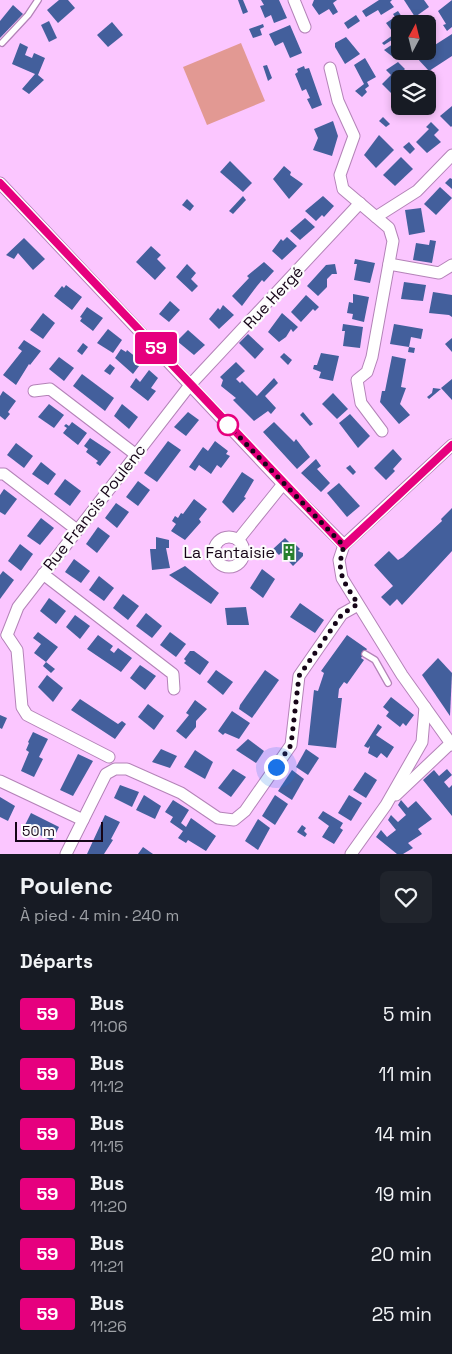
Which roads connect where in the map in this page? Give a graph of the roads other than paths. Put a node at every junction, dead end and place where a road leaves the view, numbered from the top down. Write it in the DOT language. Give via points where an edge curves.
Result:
graph roads {
  1 [pos="38,0"];
  2 [pos="294,0"];
  3 [pos="305,27"];
  4 [pos="2,43"];
  5 [pos="330,68"];
  6 [pos="452,155"];
  7 [pos="0,183"];
  8 [pos="358,206"];
  9 [pos="382,215"];
  10 [pos="389,264"];
  11 [pos="452,265"];
  12 [pos="190,385"];
  13 [pos="34,391"];
  14 [pos="382,431"];
  15 [pos="452,445"];
  16 [pos="135,454"];
  17 [pos="0,474"];
  18 [pos="283,484"];
  19 [pos="77,530"];
  20 [pos="238,540"];
  21 [pos="344,546"];
  22 [pos="43,574"];
  23 [pos="358,604"];
  24 [pos="4,637"];
  25 [pos="365,654"];
  26 [pos="388,683"];
  27 [pos="174,688"];
  28 [pos="425,707"];
  29 [pos="450,740"];
  30 [pos="109,757"];
  31 [pos="0,781"];
  32 [pos="386,805"];
  33 [pos="83,820"];
  34 [pos="66,854"];
  35 [pos="351,854"];
  1 -- 4 [label="lane"];
  2 -- 3 [label="street"];
  5 -- 8 [label="street" via="338,101 354,136 340,175 343,189"];
  6 -- 9 [label="street" via="417,191"];
  7 -- 12 [label="street"];
  8 -- 9 [label="street"];
  8 -- 12 [label="street, Rue Hergé"];
  9 -- 10 [label="street" via="393,241"];
  10 -- 11 [label="street" via="438,273"];
  10 -- 14 [label="street" via="372,357 367,372 357,380 361,403"];
  12 -- 16 [label="street, Rue Francis Poulenc"];
  12 -- 18 [label="street"];
  13 -- 16 [label="street" via="50,389"];
  15 -- 21 [label="street"];
  16 -- 19 [label="street, Rue Francis Poulenc"];
  17 -- 19 [label="street"];
  18 -- 20 [label="street"];
  18 -- 21 [label="street"];
  19 -- 22 [label="street, Rue Francis Poulenc"];
  21 -- 23 [label="street" via="339,560 340,570"];
  22 -- 24 [label="street, Rue Francis Poulenc" via="18,607"];
  22 -- 27 [label="street" via="173,674"];
  23 -- 28 [label="street"];
  23 -- 33 [label="street" via="342,614 299,676 291,745 245,811 234,820 218,818 181,793 127,769 115,769 106,774"];
  24 -- 30 [label="street" via="17,650 22,707 27,715"];
  25 -- 26 [label="lane" via="375,660"];
  28 -- 29 [label="street"];
  28 -- 32 [label="street" via="422,742"];
  29 -- 32 [label="street"];
  31 -- 33 [label="street"];
  32 -- 35 [label="street"];
  33 -- 34 [label="street"];
}
